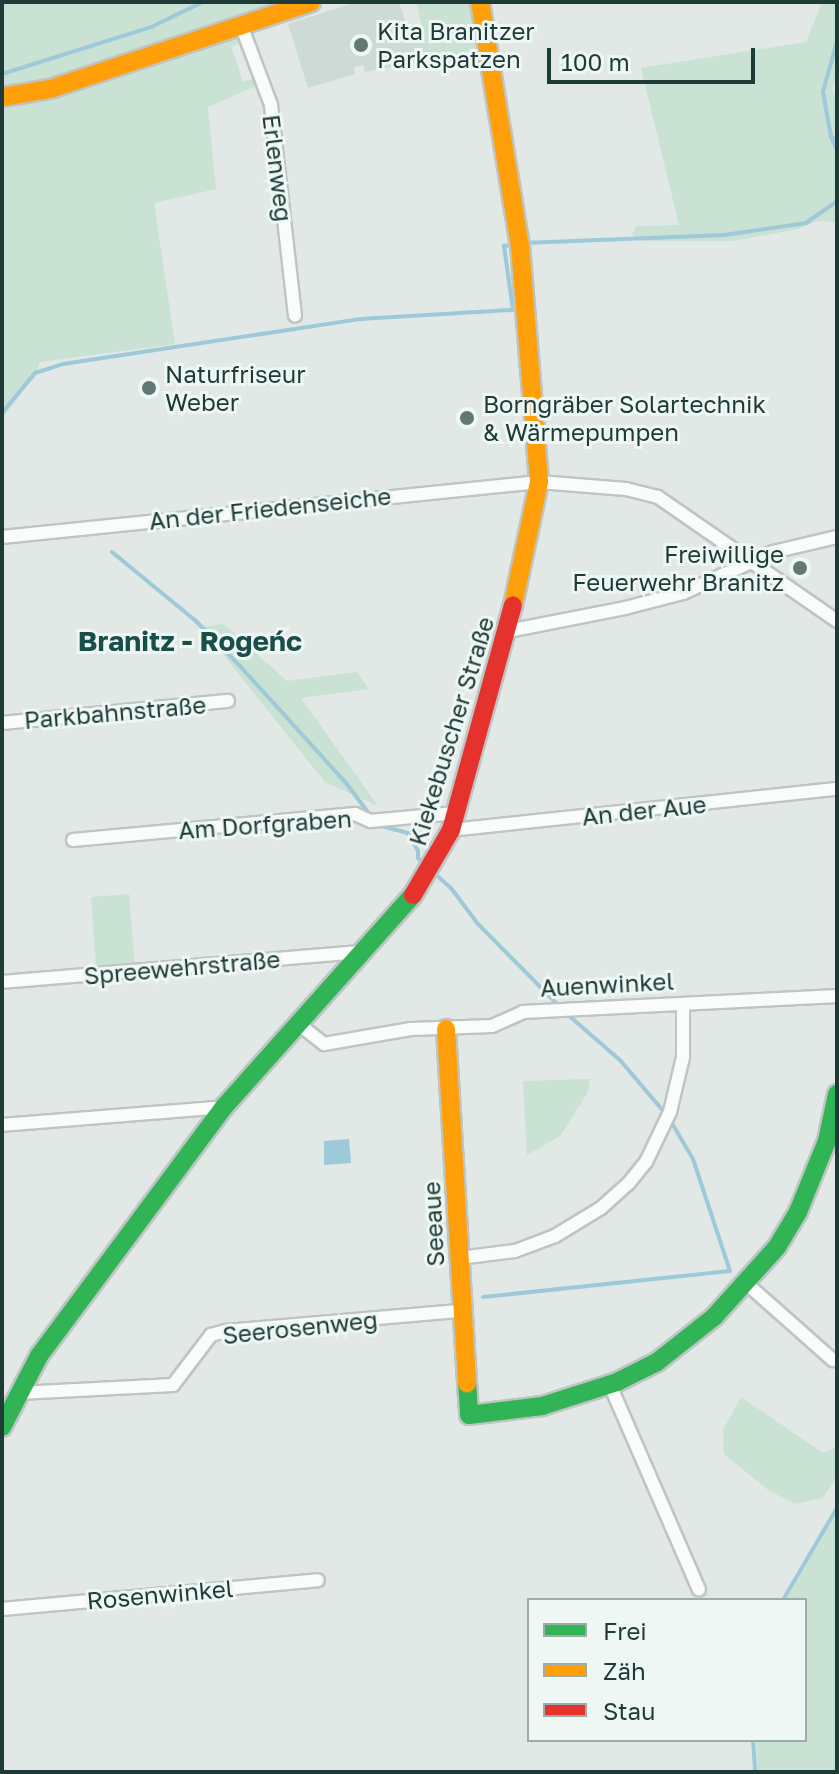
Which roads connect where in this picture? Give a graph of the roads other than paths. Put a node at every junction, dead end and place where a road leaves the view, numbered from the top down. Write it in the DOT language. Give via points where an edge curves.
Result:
graph roads {
  1 [pos="311,2"];
  2 [pos="480,2"];
  3 [pos="241,25"];
  4 [pos="2,97"];
  5 [pos="295,316"];
  6 [pos="539,482"];
  7 [pos="2,537"];
  8 [pos="837,537"];
  9 [pos="753,560"];
  10 [pos="837,621"];
  11 [pos="508,631"];
  12 [pos="228,701"];
  13 [pos="2,723"];
  14 [pos="837,789"];
  15 [pos="454,822"];
  16 [pos="73,840"];
  17 [pos="363,952"];
  18 [pos="2,982"];
  19 [pos="837,996"];
  20 [pos="683,1004"];
  21 [pos="296,1022"];
  22 [pos="446,1029"];
  23 [pos="837,1094"];
  24 [pos="224,1107"];
  25 [pos="2,1125"];
  26 [pos="832,1143"];
  27 [pos="459,1258"];
  28 [pos="747,1284"];
  29 [pos="461,1311"];
  30 [pos="833,1360"];
  31 [pos="610,1385"];
  32 [pos="19,1393"];
  33 [pos="2,1427"];
  34 [pos="318,1580"];
  35 [pos="699,1590"];
  36 [pos="2,1609"];
  1 -- 3 [label="street"];
  2 -- 6 [label="street, Kiekebuscher Straße" via="520,245"];
  3 -- 4 [label="street" via="61,85"];
  3 -- 5 [label="street, Erlenweg" via="271,105"];
  6 -- 7 [label="street, An der Friedenseiche"];
  6 -- 9 [label="street, An der Friedenseiche" via="658,497"];
  6 -- 11 [label="street, Kiekebuscher Straße"];
  8 -- 9 [label="street"];
  9 -- 10 [label="street, An der Friedenseiche"];
  9 -- 11 [label="street" via="683,593"];
  11 -- 15 [label="street, Kiekebuscher Straße"];
  12 -- 13 [label="street, Parkbahnstraße"];
  14 -- 15 [label="street, An der Aue"];
  15 -- 16 [label="street, Am Dorfgraben" via="370,821 355,814"];
  15 -- 17 [label="street, Kiekebuscher Straße" via="420,887"];
  17 -- 18 [label="street, Spreewehrstraße"];
  17 -- 21 [label="street, Kiekebuscher Straße"];
  19 -- 20 [label="street, Auenwinkel"];
  20 -- 22 [label="street, Auenwinkel" via="523,1012 492,1026"];
  20 -- 27 [label="street" via="682,1067 667,1118 646,1162 628,1184 577,1224 515,1251"];
  21 -- 22 [label="street, Auenwinkel" via="324,1044 411,1029"];
  21 -- 24 [label="street, Kiekebuscher Straße"];
  22 -- 27 [label="street, Seeaue"];
  23 -- 26 [label="street"];
  24 -- 25 [label="street"];
  24 -- 32 [label="street, Kiekebuscher Straße" via="39,1356"];
  26 -- 28 [label="street" via="777,1247"];
  27 -- 29 [label="street, Seeaue"];
  28 -- 30 [label="street"];
  28 -- 31 [label="street" via="657,1362"];
  29 -- 31 [label="street, Seeaue" via="469,1415 542,1406"];
  29 -- 32 [label="street, Seerosenweg" via="226,1331 211,1335 173,1385"];
  31 -- 35 [label="street"];
  32 -- 33 [label="street, Kiekebuscher Straße"];
  34 -- 36 [label="street, Rosenwinkel"];
}
